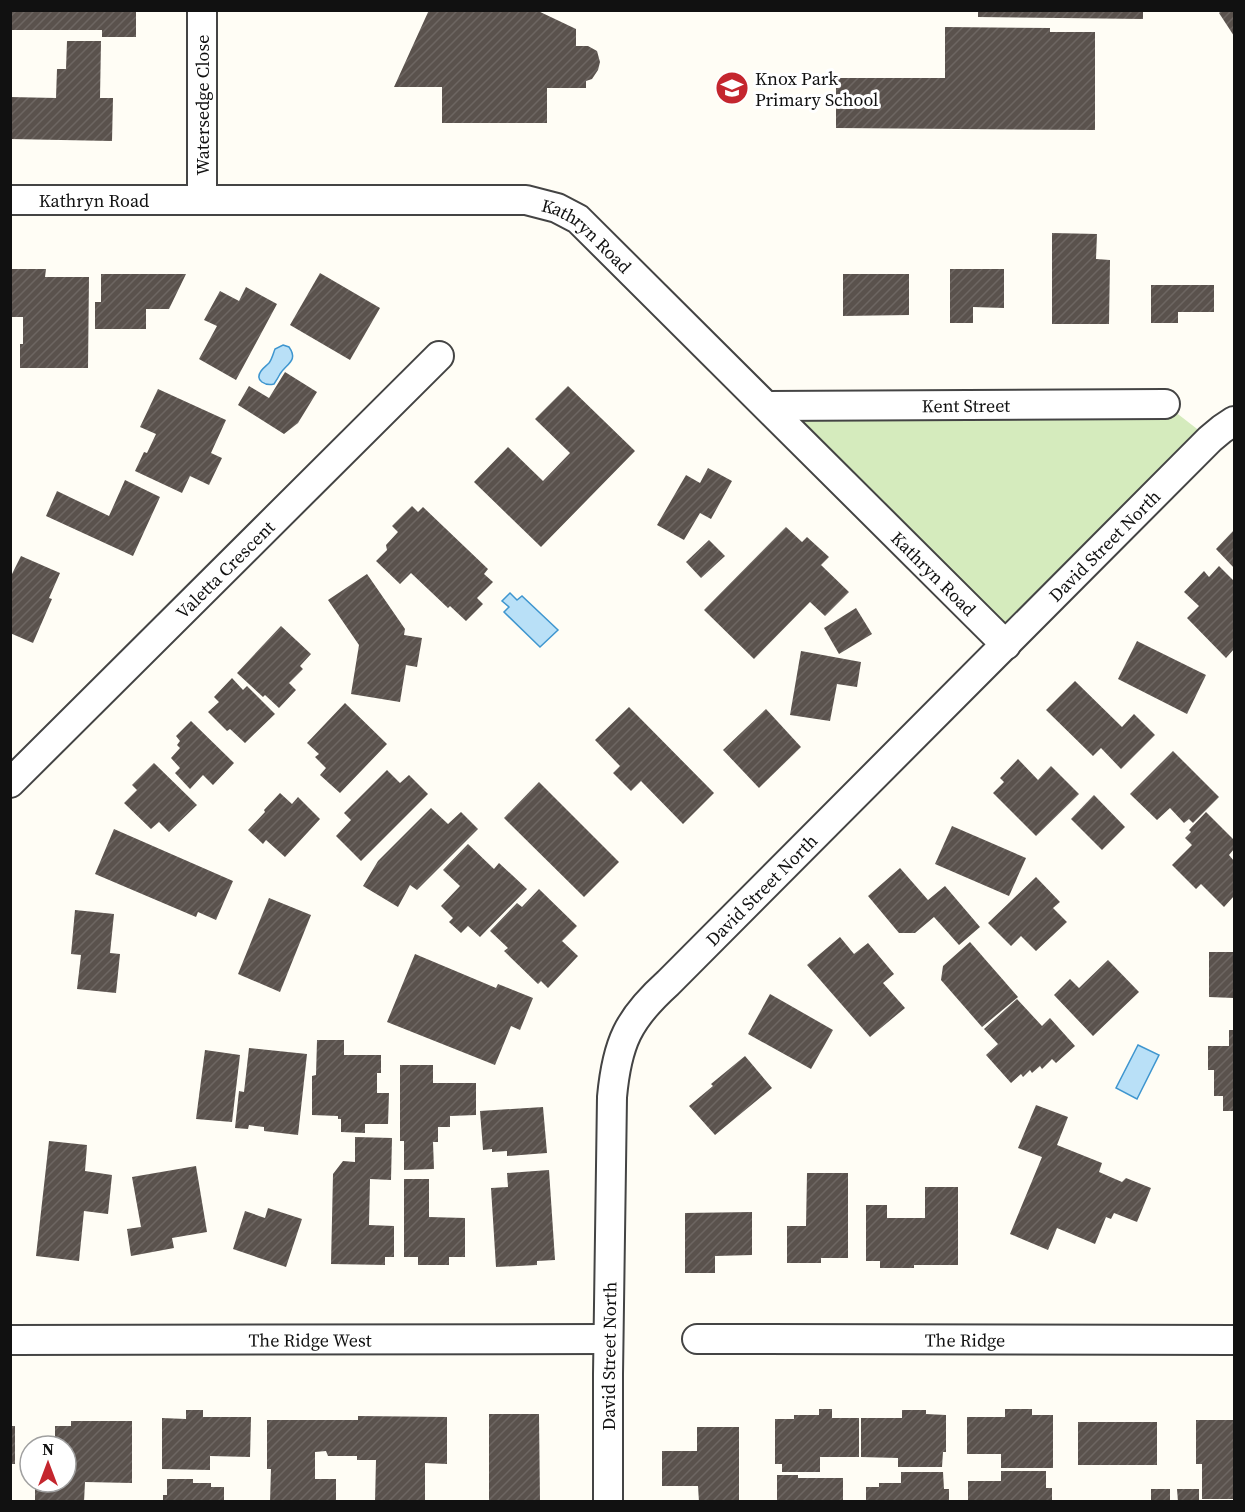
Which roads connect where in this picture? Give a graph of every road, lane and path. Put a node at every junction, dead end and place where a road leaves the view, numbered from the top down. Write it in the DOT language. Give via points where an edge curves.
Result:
graph roads {
  1 [pos="202,10"];
  2 [pos="10,200"];
  3 [pos="202,200"];
  4 [pos="439,356"];
  5 [pos="1165,404"];
  6 [pos="768,406"];
  7 [pos="1234,421"];
  8 [pos="1006,645"];
  9 [pos="10,783"];
  10 [pos="608,1339"];
  11 [pos="697,1339"];
  12 [pos="10,1340"];
  13 [pos="1234,1340"];
  14 [pos="608,1502"];
  1 -- 3 [label="street, Watersedge Close"];
  2 -- 3 [label="street, Kathryn Road"];
  3 -- 6 [label="street, Kathryn Road" via="526,200 557,208 578,219"];
  4 -- 9 [label="street, Valetta Crescent"];
  5 -- 6 [label="street, Kent Street"];
  6 -- 8 [label="street, Kathryn Road"];
  7 -- 8 [label="street, David Street North" via="1210,440"];
  8 -- 10 [label="street, David Street North" via="652,997 628,1029 612,1097"];
  10 -- 12 [label="street, The Ridge West"];
  10 -- 14 [label="street, David Street North"];
  11 -- 13 [label="street, The Ridge"];
}
